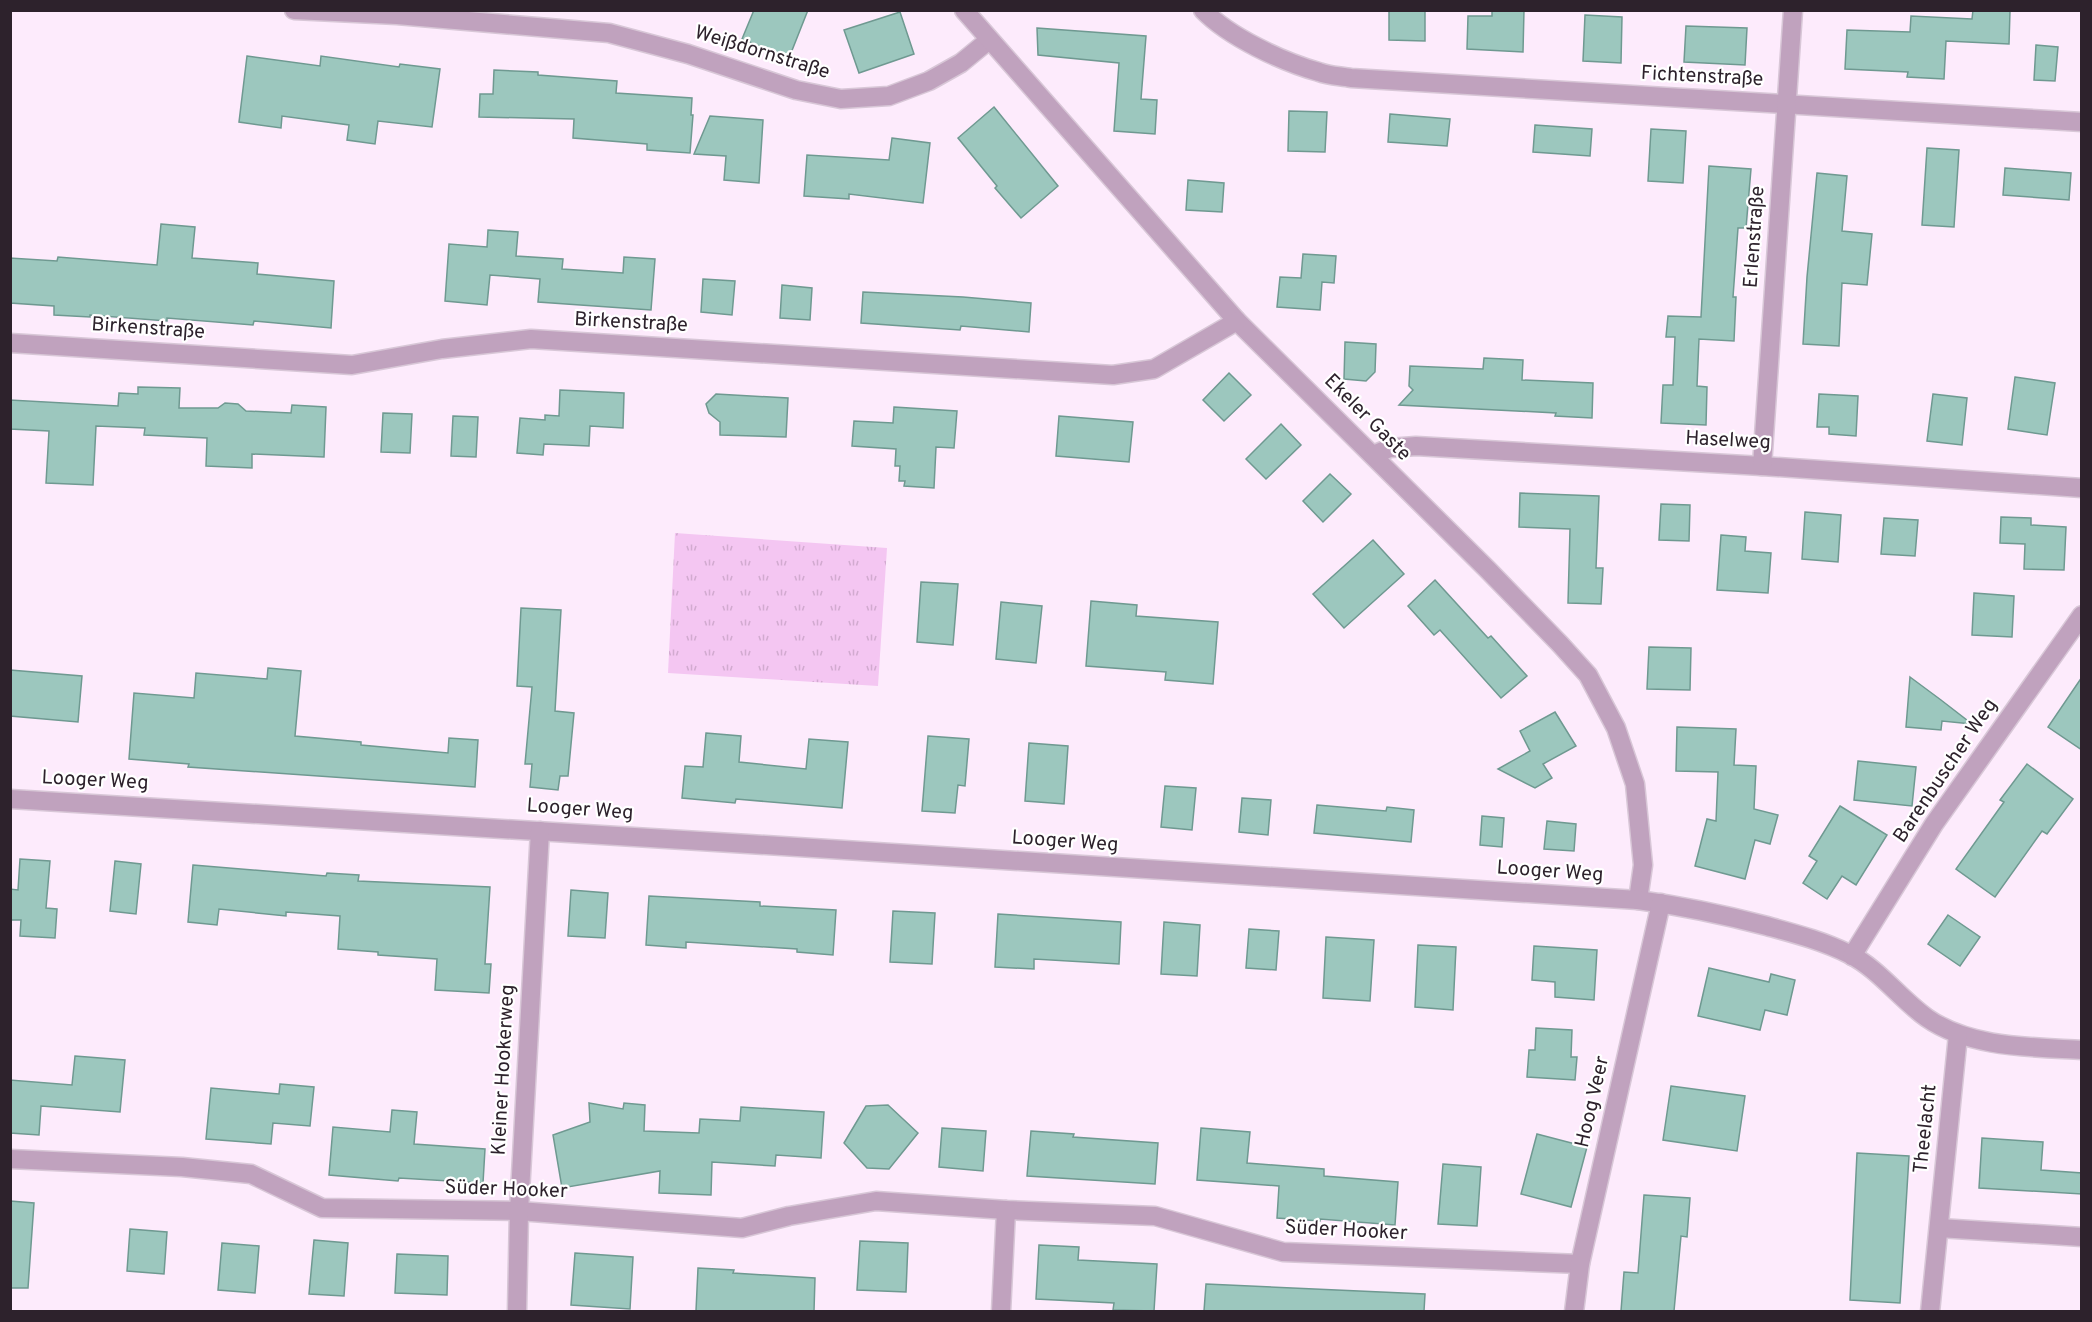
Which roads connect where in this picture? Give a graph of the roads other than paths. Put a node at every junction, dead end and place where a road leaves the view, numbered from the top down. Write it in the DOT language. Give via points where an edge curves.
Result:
graph roads {
  1 [pos="294,10"];
  2 [pos="964,10"];
  3 [pos="1203,10"];
  4 [pos="1793,10"];
  5 [pos="989,40"];
  6 [pos="1786,105"];
  7 [pos="2082,122"];
  8 [pos="1237,321"];
  9 [pos="10,343"];
  10 [pos="1373,455"];
  11 [pos="1762,466"];
  12 [pos="2082,488"];
  13 [pos="2082,615"];
  14 [pos="10,799"];
  15 [pos="540,831"];
  16 [pos="1638,900"];
  17 [pos="1661,903"];
  18 [pos="1852,956"];
  19 [pos="1958,1035"];
  20 [pos="2082,1050"];
  21 [pos="10,1159"];
  22 [pos="1006,1210"];
  23 [pos="519,1211"];
  24 [pos="1939,1228"];
  25 [pos="2082,1236"];
  26 [pos="1580,1264"];
  27 [pos="517,1311"];
  28 [pos="1001,1311"];
  29 [pos="1574,1311"];
  30 [pos="1930,1311"];
  1 -- 5 [label="street, Weißdornstraße" via="609,33 796,90 841,99 889,96 929,81 961,63"];
  2 -- 5 [label="street, Ekeler Gaste"];
  3 -- 6 [label="street, Fichtenstraße" via="1239,38 1319,73"];
  4 -- 6 [label="street, Erlenstraße"];
  5 -- 8 [label="street, Ekeler Gaste"];
  6 -- 7 [label="street, Fichtenstraße"];
  6 -- 11 [label="street, Erlenstraße"];
  8 -- 9 [label="street, Birkenstraße" via="1154,369 1113,375 531,339 352,365"];
  8 -- 10 [label="street, Ekeler Gaste"];
  10 -- 11 [label="street, Haselweg" via="1390,448 1416,446"];
  10 -- 16 [label="street, Ekeler Gaste" via="1588,675 1616,728 1635,784 1643,865"];
  11 -- 12 [label="street, Haselweg"];
  13 -- 18 [label="street, Barenbuscher Weg" via="1934,824"];
  14 -- 15 [label="street, Looger Weg"];
  15 -- 16 [label="street, Looger Weg"];
  15 -- 23 [label="street, Kleiner Hookerweg"];
  16 -- 17 [label="street, Looger Weg"];
  17 -- 18 [label="street, Looger Weg" via="1726,915 1818,940"];
  17 -- 26 [label="street, Hoog Veer"];
  18 -- 19 [label="street, Looger Weg" via="1927,1018"];
  19 -- 20 [label="street, Looger Weg" via="2012,1045"];
  19 -- 24 [label="street, Theelacht"];
  21 -- 23 [label="street, Süder Hooker" via="251,1174 322,1208"];
  22 -- 23 [label="street, Süder Hooker" via="876,1201 742,1228"];
  22 -- 26 [label="street, Süder Hooker" via="1155,1216 1284,1252"];
  22 -- 28 [label="street"];
  23 -- 27 [label="street, Kleiner Hookerweg"];
  24 -- 25 [label="street"];
  24 -- 30 [label="street, Theelacht"];
  26 -- 29 [label="street, Hoog Veer"];
}
